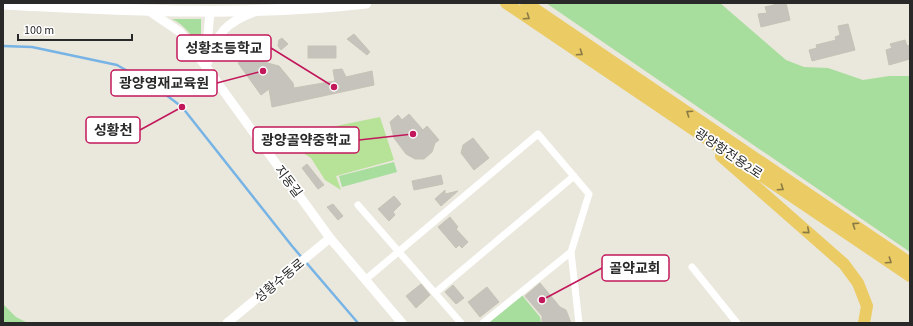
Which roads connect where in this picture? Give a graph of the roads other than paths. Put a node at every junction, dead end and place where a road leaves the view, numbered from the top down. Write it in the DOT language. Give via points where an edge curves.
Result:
graph roads {
  1 [pos="366,3"];
  2 [pos="506,3"];
  3 [pos="526,3"];
  4 [pos="3,4"];
  5 [pos="257,10"];
  6 [pos="149,11"];
  7 [pos="210,11"];
  8 [pos="206,66"];
  9 [pos="683,122"];
  10 [pos="574,176"];
  11 [pos="358,205"];
  12 [pos="330,238"];
  13 [pos="399,251"];
  14 [pos="571,252"];
  15 [pos="910,263"];
  16 [pos="692,267"];
  17 [pos="910,276"];
  18 [pos="366,280"];
  19 [pos="435,293"];
  20 [pos="227,323"];
  21 [pos="402,323"];
  22 [pos="461,323"];
  23 [pos="483,323"];
  24 [pos="580,323"];
  25 [pos="737,323"];
  26 [pos="864,323"];
  1 -- 5 [label="main road" via="309,9"];
  2 -- 9 [label="highway, 광양항전용2로, one-way"];
  15 -- 3 [label="highway, 광양항전용2로, one-way"];
  4 -- 6 [label="main road"];
  5 -- 7 [label="main road"];
  5 -- 8 [label="street" via="236,19 224,29"];
  6 -- 7 [label="main road"];
  6 -- 8 [label="street, 지동길" via="180,32"];
  7 -- 8 [label="street"];
  8 -- 12 [label="street, 지동길"];
  9 -- 17 [label="highway, 광양항전용2로, one-way"];
  9 -- 26 [label="highway, one-way" via="844,264 858,283 867,306"];
  10 -- 13 [label="street" via="538,134"];
  10 -- 14 [label="street" via="589,194"];
  10 -- 19 [label="street"];
  11 -- 13 [label="street"];
  12 -- 18 [label="street, 지동길"];
  12 -- 20 [label="street, 성황수동로"];
  13 -- 18 [label="street"];
  13 -- 19 [label="street"];
  14 -- 23 [label="street"];
  14 -- 24 [label="street"];
  16 -- 25 [label="street"];
  18 -- 21 [label="street, 지동길"];
  19 -- 22 [label="street"];
}
